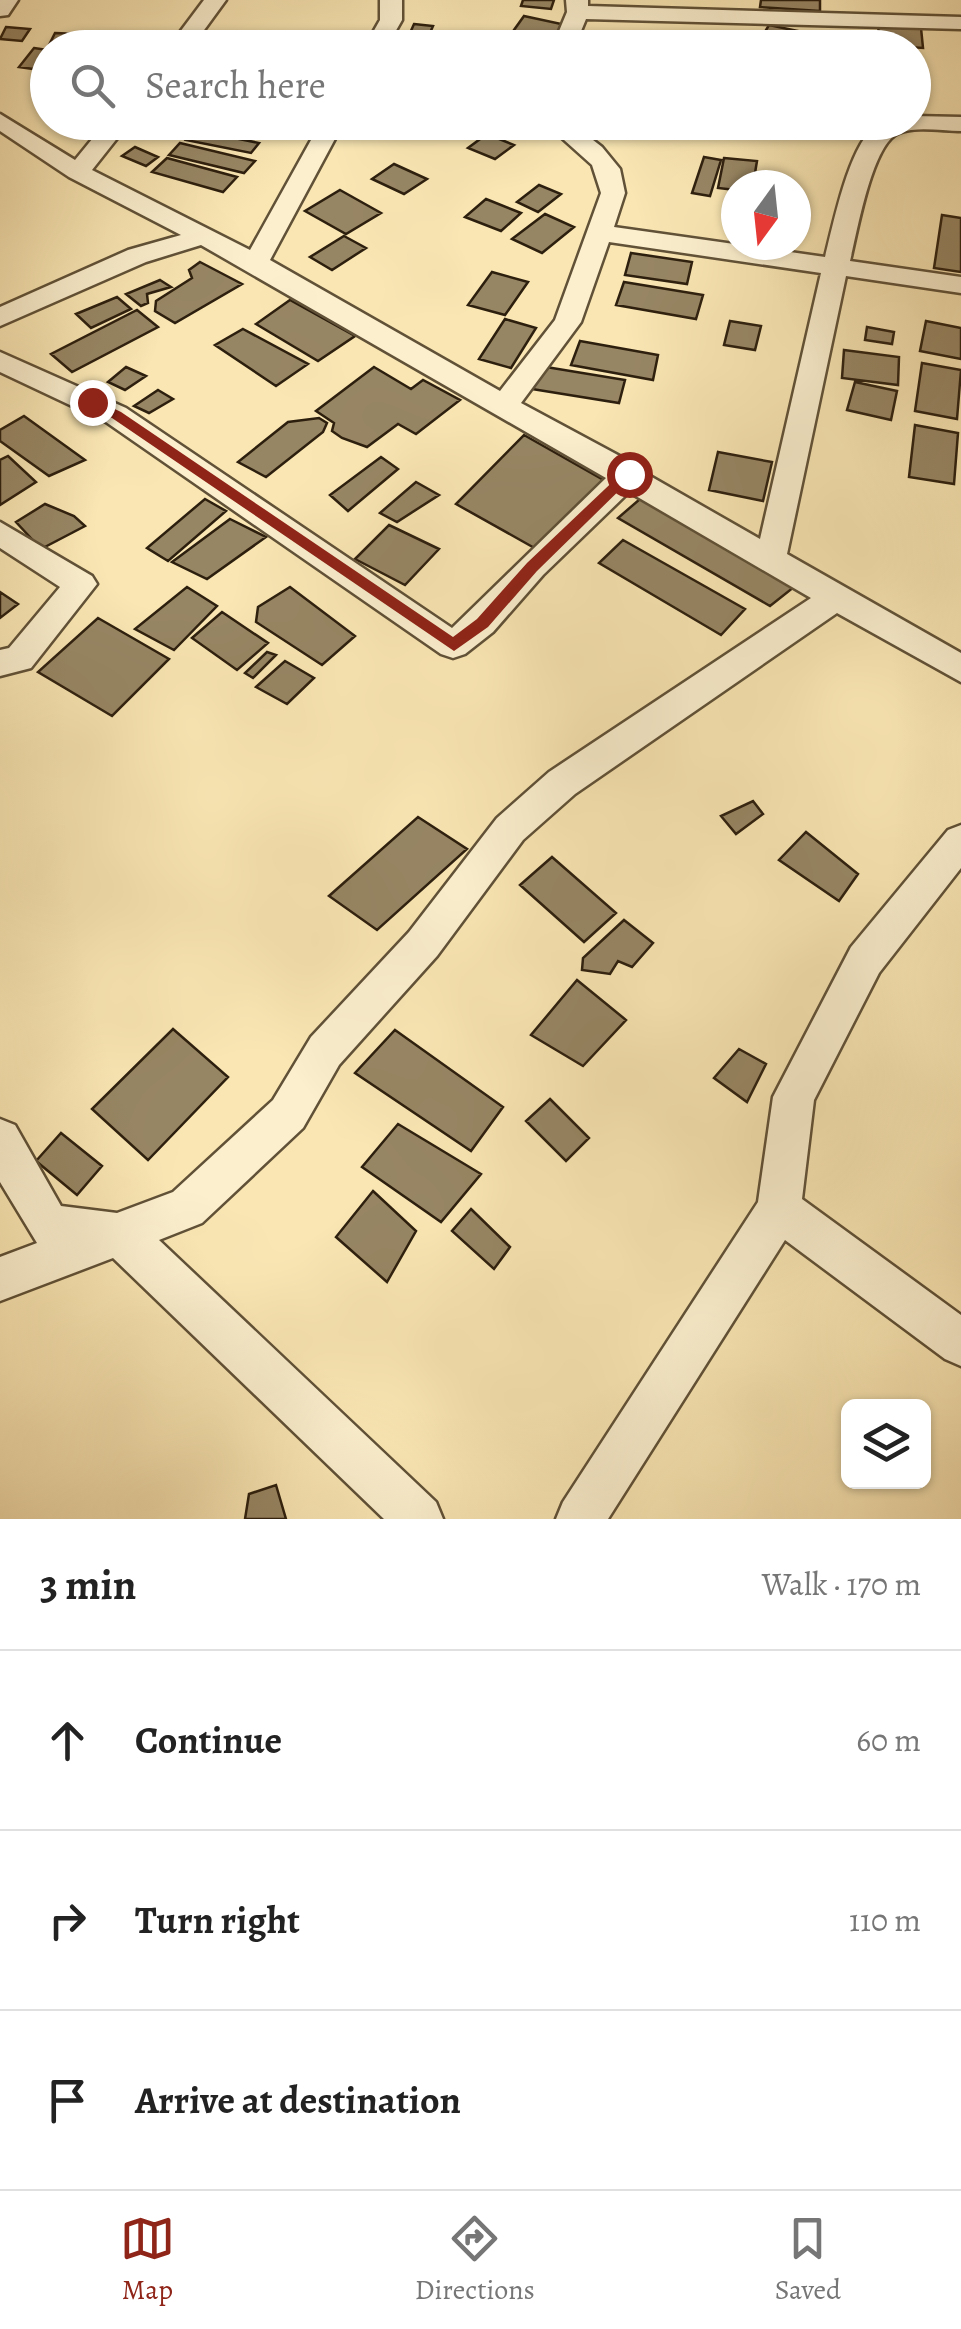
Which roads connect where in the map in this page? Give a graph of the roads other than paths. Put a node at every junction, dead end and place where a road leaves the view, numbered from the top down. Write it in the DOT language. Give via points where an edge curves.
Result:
graph roads {
  1 [pos="7,0"];
  2 [pos="214,0"];
  3 [pos="391,0"];
  4 [pos="577,6"];
  5 [pos="0,10"];
  6 [pos="961,23"];
  7 [pos="192,30"];
  8 [pos="385,30"];
  9 [pos="569,30"];
  10 [pos="0,121"];
  11 [pos="931,124"];
  12 [pos="961,124"];
  13 [pos="104,140"];
  14 [pos="322,140"];
  15 [pos="578,140"];
  16 [pos="874,140"];
  17 [pos="78,172"];
  18 [pos="602,233"];
  19 [pos="206,235"];
  20 [pos="256,263"];
  21 [pos="837,266"];
  22 [pos="961,285"];
  23 [pos="0,317"];
  24 [pos="0,360"];
  25 [pos="35,380"];
  26 [pos="0,390"];
  27 [pos="502,408"];
  28 [pos="629,474"];
  29 [pos="0,533"];
  30 [pos="772,558"];
  31 [pos="837,597"];
  32 [pos="0,663"];
  33 [pos="961,669"];
  34 [pos="961,842"];
  35 [pos="0,1140"];
  36 [pos="779,1208"];
  37 [pos="121,1235"];
  38 [pos="0,1279"];
  39 [pos="961,1343"];
  40 [pos="418,1519"];
  41 [pos="580,1519"];
  1 -- 5 [label="street"];
  2 -- 7 [label="street"];
  3 -- 8 [label="street"];
  4 -- 6 [label="street"];
  4 -- 9 [label="street"];
  10 -- 17 [label="street"];
  11 -- 12 [label="street"];
  13 -- 17 [label="street"];
  14 -- 20 [label="street"];
  15 -- 18 [label="street" via="614,177"];
  16 -- 21 [label="street"];
  17 -- 19 [label="street"];
  18 -- 21 [label="street"];
  18 -- 27 [label="street" via="568,322"];
  19 -- 20 [label="street"];
  19 -- 23 [label="street" via="137,256"];
  20 -- 27 [label="street"];
  21 -- 22 [label="street"];
  21 -- 30 [label="street"];
  24 -- 25 [label="street"];
  25 -- 26 [label="street"];
  25 -- 28 [label="street" via="116,415 454,645"];
  27 -- 28 [label="street"];
  28 -- 30 [label="street"];
  29 -- 32 [label="street" via="81,584 19,659"];
  30 -- 31 [label="street"];
  31 -- 33 [label="street"];
  31 -- 37 [label="street" via="562,783 510,829 423,944 325,1051 288,1114 187,1208"];
  34 -- 36 [label="street" via="865,960 794,1096"];
  35 -- 37 [label="street" via="48,1226"];
  36 -- 39 [label="street"];
  36 -- 41 [label="street"];
  37 -- 38 [label="street"];
  37 -- 40 [label="street"];
}
